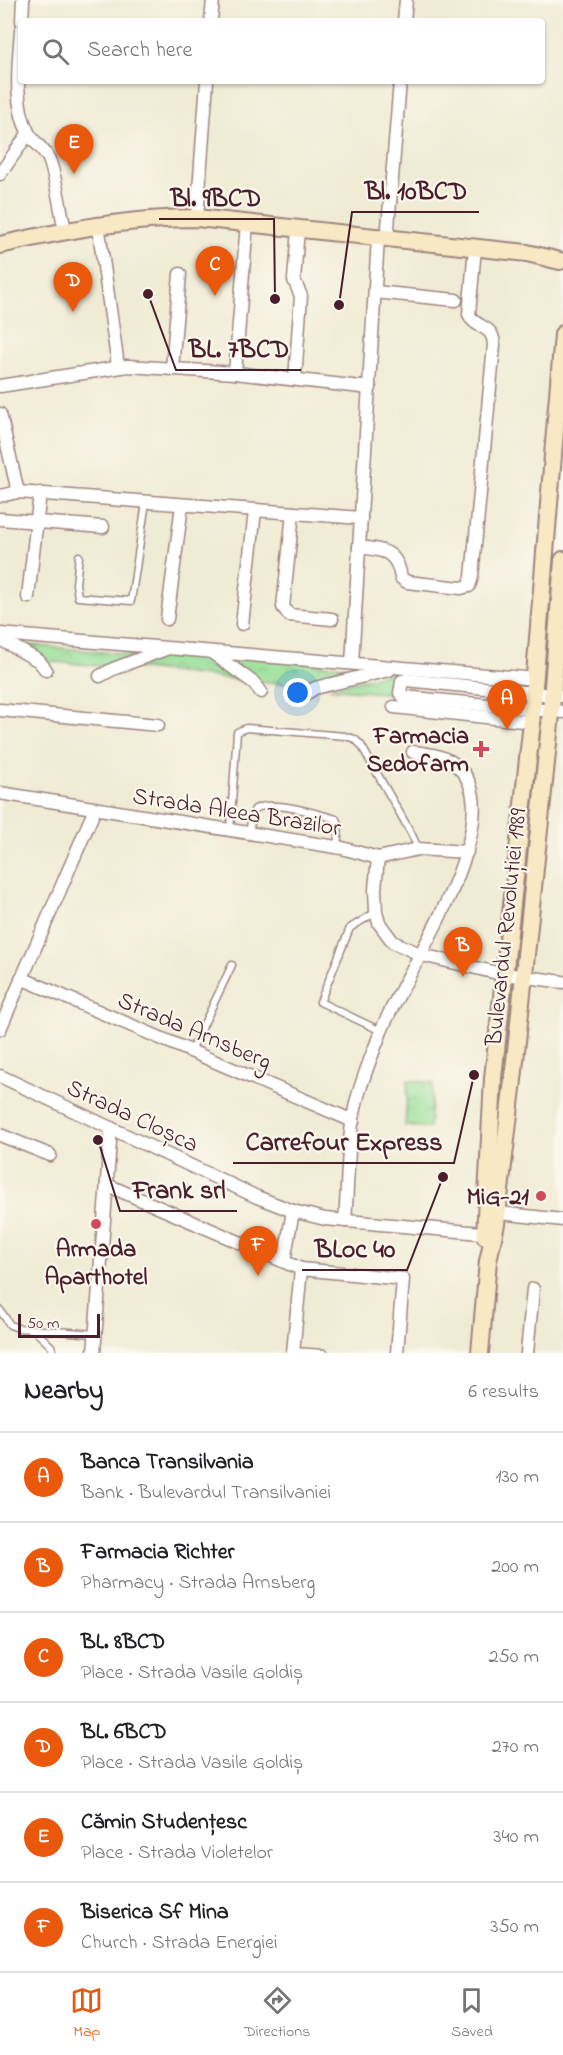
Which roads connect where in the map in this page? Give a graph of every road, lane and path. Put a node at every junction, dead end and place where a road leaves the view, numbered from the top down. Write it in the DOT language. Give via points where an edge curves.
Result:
graph roads {
  1 [pos="23,0"];
  2 [pos="213,0"];
  3 [pos="406,0"];
  4 [pos="22,18"];
  5 [pos="212,18"];
  6 [pos="404,18"];
  7 [pos="18,84"];
  8 [pos="207,84"];
  9 [pos="399,84"];
  10 [pos="28,134"];
  11 [pos="0,174"];
  12 [pos="197,218"];
  13 [pos="98,224"];
  14 [pos="247,224"];
  15 [pos="298,229"];
  16 [pos="65,230"];
  17 [pos="382,239"];
  18 [pos="0,245"];
  19 [pos="475,248"];
  20 [pos="562,261"];
  21 [pos="180,274"];
  22 [pos="375,292"];
  23 [pos="456,300"];
  24 [pos="563,334"];
  25 [pos="118,366"];
  26 [pos="172,368"];
  27 [pos="236,373"];
  28 [pos="295,379"];
  29 [pos="0,386"];
  30 [pos="370,388"];
  31 [pos="0,414"];
  32 [pos="18,492"];
  33 [pos="40,493"];
  34 [pos="0,496"];
  35 [pos="146,502"];
  36 [pos="182,505"];
  37 [pos="255,511"];
  38 [pos="293,513"];
  39 [pos="361,518"];
  40 [pos="0,519"];
  41 [pos="37,522"];
  42 [pos="103,527"];
  43 [pos="359,547"];
  44 [pos="79,556"];
  45 [pos="563,560"];
  46 [pos="28,597"];
  47 [pos="167,619"];
  48 [pos="332,619"];
  49 [pos="242,624"];
  50 [pos="0,634"];
  51 [pos="0,639"];
  52 [pos="168,648"];
  53 [pos="210,652"];
  54 [pos="352,663"];
  55 [pos="400,667"];
  56 [pos="46,670"];
  57 [pos="100,676"];
  58 [pos="261,692"];
  59 [pos="302,696"];
  60 [pos="557,703"];
  61 [pos="533,705"];
  62 [pos="394,707"];
  63 [pos="0,710"];
  64 [pos="158,725"];
  65 [pos="413,752"];
  66 [pos="0,793"];
  67 [pos="95,809"];
  68 [pos="230,831"];
  69 [pos="249,834"];
  70 [pos="337,847"];
  71 [pos="418,849"];
  72 [pos="467,852"];
  73 [pos="378,858"];
  74 [pos="375,912"];
  75 [pos="422,955"];
  76 [pos="232,965"];
  77 [pos="503,975"];
  78 [pos="523,977"];
  79 [pos="21,978"];
  80 [pos="563,982"];
  81 [pos="2,1020"];
  82 [pos="381,1031"];
  83 [pos="191,1051"];
  84 [pos="0,1076"];
  85 [pos="353,1121"];
  86 [pos="111,1128"];
  87 [pos="0,1135"];
  88 [pos="50,1155"];
  89 [pos="107,1185"];
  90 [pos="293,1211"];
  91 [pos="492,1213"];
  92 [pos="563,1220"];
  93 [pos="345,1221"];
  94 [pos="490,1234"];
  95 [pos="284,1261"];
  96 [pos="301,1269"];
  97 [pos="533,1289"];
  98 [pos="0,1310"];
  99 [pos="33,1329"];
  100 [pos="96,1334"];
  101 [pos="293,1352"];
  102 [pos="54,1353"];
  103 [pos="94,1353"];
  104 [pos="324,1353"];
  105 [pos="397,1353"];
  106 [pos="480,1353"];
  107 [pos="527,1353"];
  1 -- 4 [label="street"];
  2 -- 5 [label="street"];
  3 -- 6 [label="street"];
  7 -- 10 [label="street"];
  8 -- 12 [label="street"];
  9 -- 17 [label="street"];
  10 -- 11 [label="street"];
  10 -- 16 [label="street" via="50,162"];
  12 -- 13 [label="main road"];
  12 -- 14 [label="main road"];
  13 -- 16 [label="main road"];
  13 -- 25 [label="street"];
  14 -- 15 [label="main road"];
  14 -- 27 [label="street"];
  15 -- 17 [label="main road"];
  15 -- 28 [label="street" via="294,280 300,296"];
  16 -- 18 [label="main road"];
  17 -- 19 [label="main road"];
  17 -- 22 [label="street"];
  19 -- 20 [label="main road"];
  19 -- 43 [label="street" via="469,314 471,320 489,330 494,345 469,586 406,582 391,554"];
  21 -- 26 [label="street"];
  22 -- 23 [label="street"];
  22 -- 30 [label="street"];
  24 -- 61 [label="main road, Bulevardul Revoluției 1989"];
  25 -- 26 [label="street"];
  25 -- 29 [label="street"];
  26 -- 27 [label="street"];
  27 -- 28 [label="street"];
  28 -- 30 [label="street"];
  30 -- 39 [label="street"];
  31 -- 32 [label="street"];
  32 -- 33 [label="street"];
  32 -- 34 [label="street"];
  33 -- 35 [label="street"];
  33 -- 41 [label="street"];
  35 -- 36 [label="street"];
  35 -- 44 [label="lane" via="131,601 78,597"];
  36 -- 37 [label="street"];
  36 -- 47 [label="street"];
  37 -- 38 [label="street"];
  37 -- 49 [label="street"];
  38 -- 39 [label="street"];
  38 -- 48 [label="street" via="283,607 289,615"];
  39 -- 43 [label="street"];
  40 -- 41 [label="street"];
  41 -- 42 [label="street"];
  41 -- 46 [label="street"];
  43 -- 54 [label="street"];
  45 -- 60 [label="main road, Bulevardul Revoluției 1989"];
  50 -- 52 [label="street"];
  51 -- 56 [label="street" via="33,657"];
  52 -- 53 [label="street"];
  52 -- 57 [label="street"];
  53 -- 54 [label="street"];
  53 -- 58 [label="street" via="254,682"];
  54 -- 55 [label="street"];
  55 -- 59 [label="street" via="315,688"];
  55 -- 61 [label="street"];
  60 -- 61 [label="street"];
  60 -- 78 [label="main road, Bulevardul Revoluției 1989"];
  61 -- 61 [label="street" via="406,680 400,685 404,698"];
  61 -- 62 [label="street"];
  61 -- 77 [label="main road, Bulevardul Revoluției 1989"];
  63 -- 64 [label="street"];
  65 -- 72 [label="street" via="447,759 467,778 474,815"];
  66 -- 67 [label="street, Strada Aleea Brazilor"];
  67 -- 68 [label="street, Strada Aleea Brazilor"];
  67 -- 79 [label="street"];
  68 -- 69 [label="street, Strada Aleea Brazilor"];
  68 -- 71 [label="lane" via="237,732 246,728 345,736 361,745"];
  69 -- 70 [label="street, Strada Aleea Brazilor"];
  69 -- 70 [label="lane" via="255,809 267,805 336,819"];
  70 -- 73 [label="street, Strada Aleea Brazilor"];
  71 -- 72 [label="street, Strada Aleea Brazilor"];
  71 -- 73 [label="street, Strada Aleea Brazilor"];
  72 -- 75 [label="street"];
  73 -- 74 [label="street"];
  74 -- 75 [label="street" via="393,942"];
  74 -- 82 [label="lane" via="350,928 320,1002"];
  75 -- 77 [label="street"];
  75 -- 82 [label="street"];
  76 -- 83 [label="lane"];
  77 -- 78 [label="street"];
  77 -- 91 [label="main road, Bulevardul Revoluției 1989" via="493,1078"];
  78 -- 80 [label="street"];
  78 -- 91 [label="main road, Bulevardul Revoluției 1989"];
  79 -- 81 [label="street"];
  79 -- 83 [label="street, Strada Arnsberg"];
  82 -- 85 [label="street"];
  83 -- 85 [label="street, Strada Arnsberg"];
  84 -- 86 [label="street, Strada Cloșca"];
  85 -- 93 [label="street"];
  86 -- 89 [label="street"];
  86 -- 90 [label="street, Strada Cloșca"];
  87 -- 88 [label="street"];
  89 -- 95 [label="street"];
  89 -- 100 [label="street"];
  90 -- 93 [label="street, Strada Cloșca"];
  90 -- 95 [label="street"];
  91 -- 92 [label="street"];
  91 -- 94 [label="main road, Bulevardul Revoluției 1989"];
  93 -- 94 [label="street, Strada Cloșca"];
  94 -- 106 [label="main road, Bulevardul Revoluției 1989"];
  95 -- 96 [label="street"];
  96 -- 101 [label="street"];
  96 -- 105 [label="street" via="403,1279"];
  97 -- 107 [label="street"];
  98 -- 99 [label="lane" via="10,1326"];
  99 -- 100 [label="lane"];
  99 -- 102 [label="lane"];
  100 -- 103 [label="street"];
  101 -- 104 [label="lane"];
}
